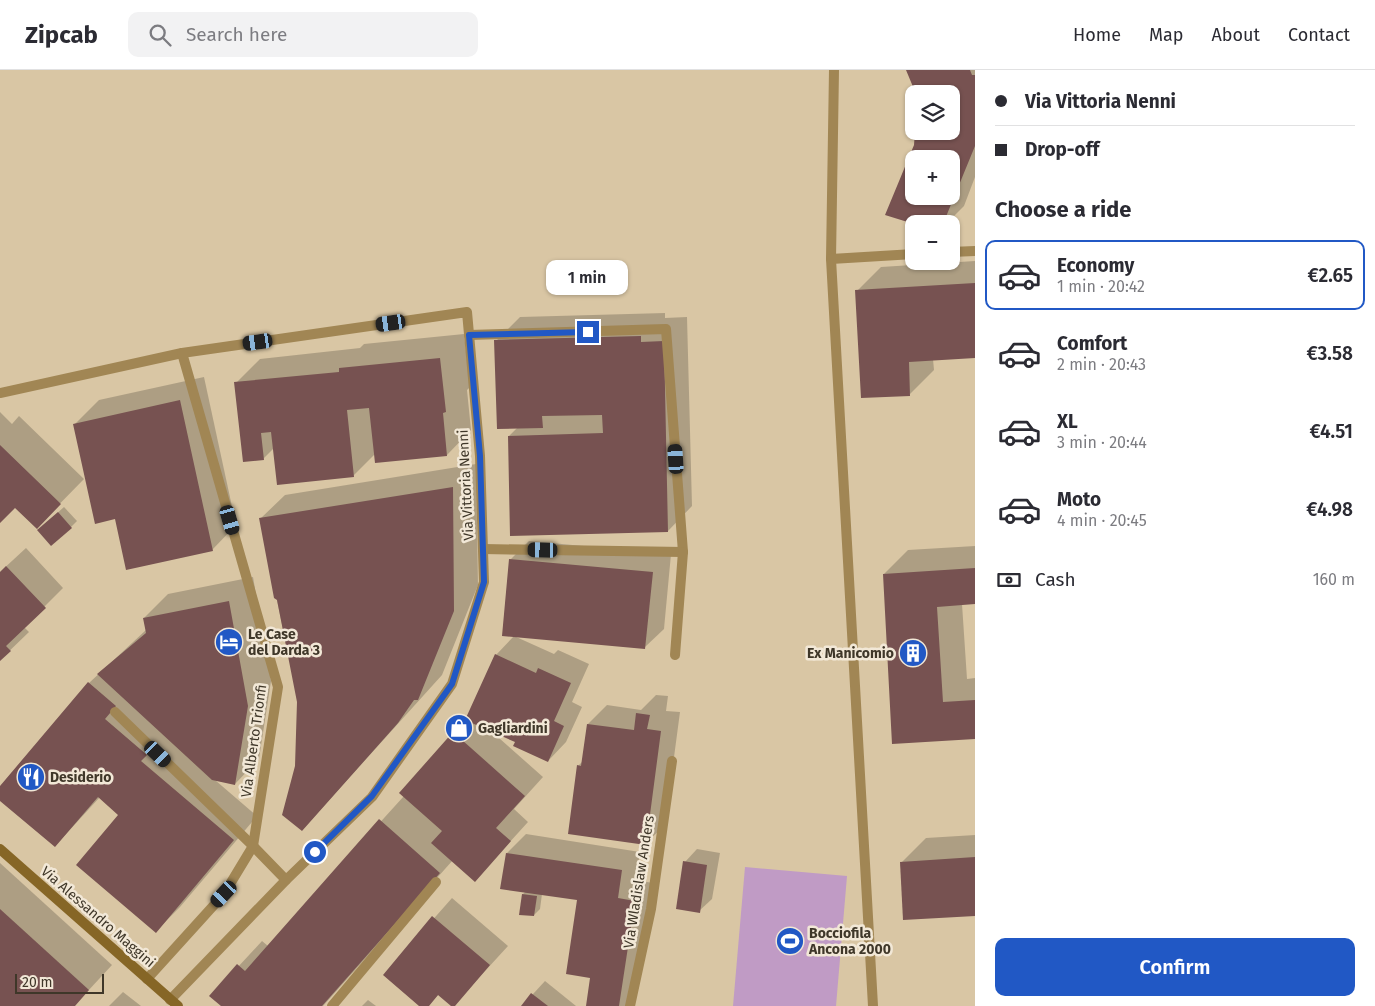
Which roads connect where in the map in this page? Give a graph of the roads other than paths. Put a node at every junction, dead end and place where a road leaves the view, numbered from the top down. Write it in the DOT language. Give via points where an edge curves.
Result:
graph roads {
  1 [pos="834,70"];
  2 [pos="975,251"];
  3 [pos="960,252"];
  4 [pos="905,255"];
  5 [pos="831,259"];
  6 [pos="469,335"];
  7 [pos="182,353"];
  8 [pos="0,393"];
  9 [pos="483,549"];
  10 [pos="683,552"];
  11 [pos="675,655"];
  12 [pos="115,712"];
  13 [pos="672,761"];
  14 [pos="253,846"];
  15 [pos="0,849"];
  16 [pos="286,880"];
  17 [pos="436,882"];
  18 [pos="147,979"];
  19 [pos="174,1003"];
  20 [pos="332,1006"];
  21 [pos="630,1006"];
  22 [pos="873,1006"];
  1 -- 5 [label="street"];
  2 -- 3 [label="street"];
  4 -- 5 [label="street"];
  5 -- 22 [label="street"];
  6 -- 7 [label="street, Via Vittoria Nenni" via="467,312"];
  6 -- 9 [label="street, Via Vittoria Nenni" via="480,456"];
  6 -- 10 [label="street" via="666,330"];
  7 -- 8 [label="street"];
  7 -- 14 [label="street, Via Alberto Trionfi" via="278,687"];
  9 -- 10 [label="street"];
  9 -- 16 [label="street, Via Vittoria Nenni" via="484,582 452,684 372,796"];
  10 -- 11 [label="street"];
  12 -- 14 [label="street"];
  13 -- 21 [label="street, Via Wladislaw Anders" via="651,909"];
  14 -- 16 [label="street"];
  14 -- 18 [label="street" via="224,894"];
  15 -- 18 [label="main road, Via Alessandro Maggini"];
  16 -- 19 [label="street, Via Vittoria Nenni"];
  17 -- 20 [label="street"];
  18 -- 19 [label="main road, Via Alessandro Maggini"];
}
